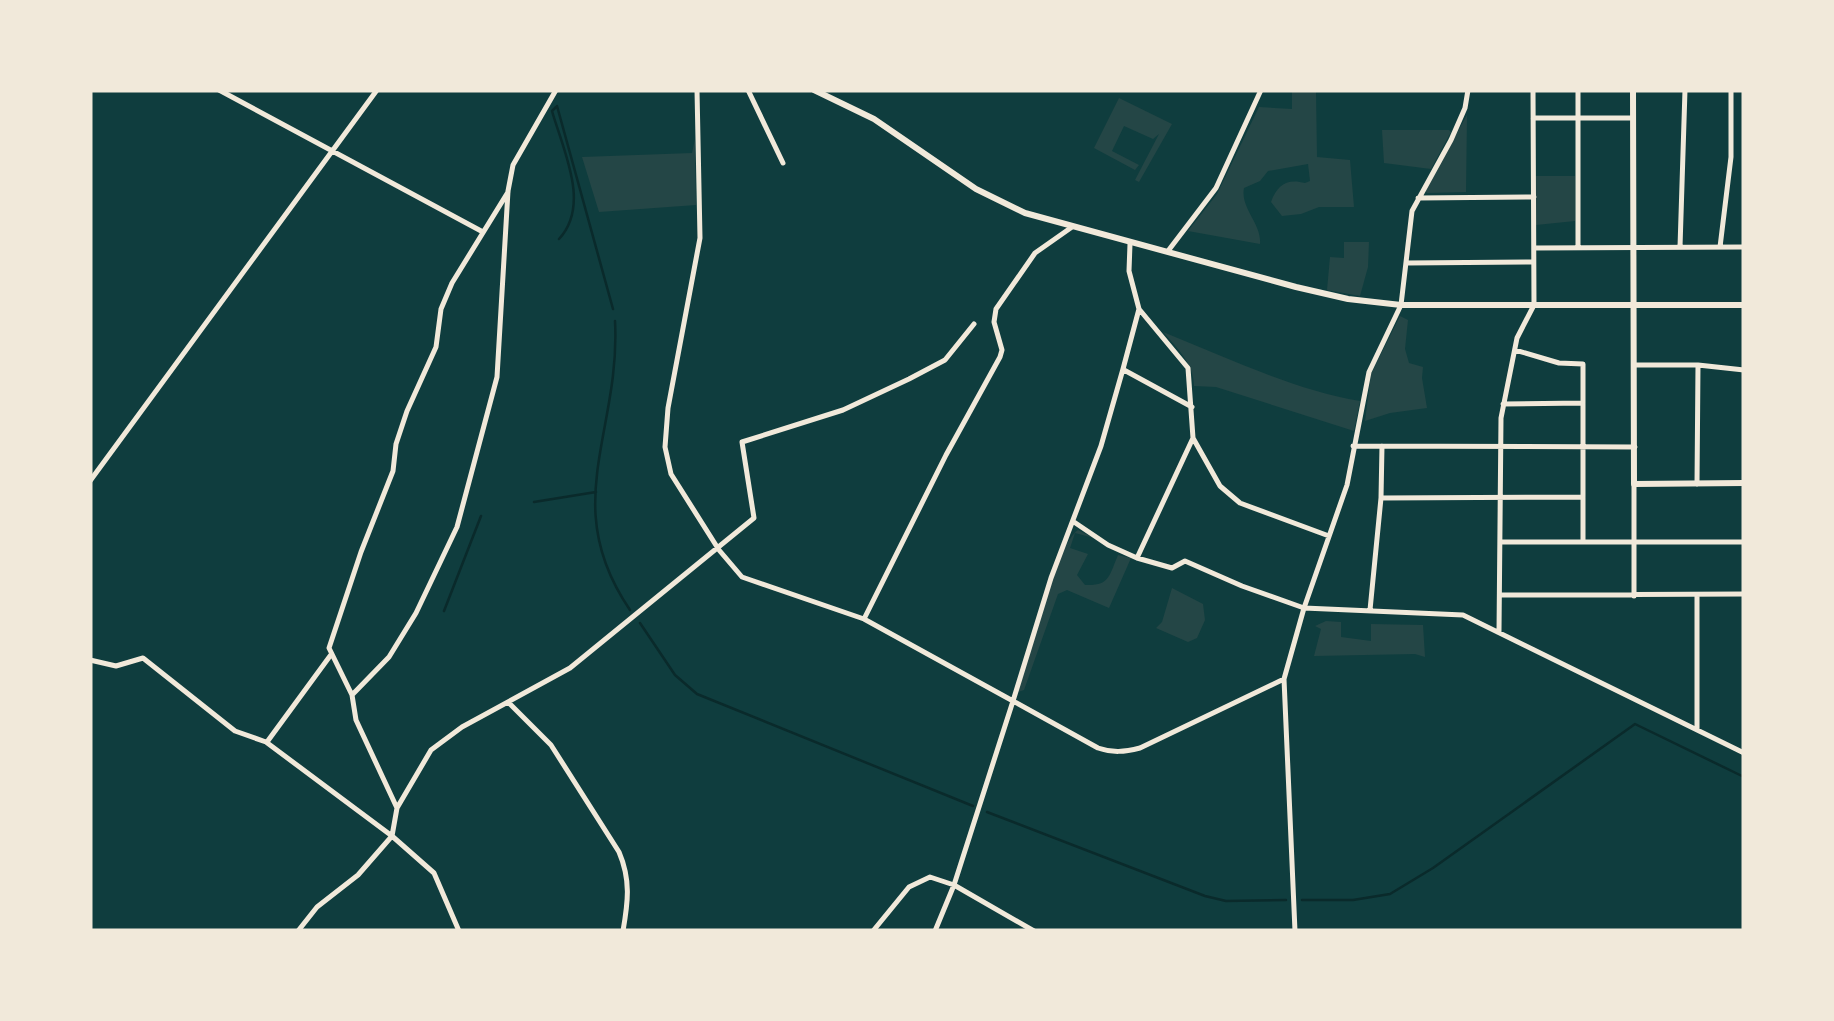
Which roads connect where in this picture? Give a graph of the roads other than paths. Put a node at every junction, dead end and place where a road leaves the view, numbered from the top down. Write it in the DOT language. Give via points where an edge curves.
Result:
graph roads {
  1 [pos="219,90"];
  2 [pos="377,90"];
  3 [pos="556,90"];
  4 [pos="696,90"];
  5 [pos="748,90"];
  6 [pos="814,90"];
  7 [pos="1261,90"];
  8 [pos="1468,90"];
  9 [pos="1533,90"];
  10 [pos="1578,90"];
  11 [pos="1633,90"];
  12 [pos="1685,90"];
  13 [pos="1730,90"];
  14 [pos="1532,118"];
  15 [pos="1579,118"];
  16 [pos="1632,118"];
  17 [pos="332,150"];
  18 [pos="783,162"];
  19 [pos="508,190"];
  20 [pos="1534,196"];
  21 [pos="1418,198"];
  22 [pos="1072,227"];
  23 [pos="483,232"];
  24 [pos="1130,244"];
  25 [pos="1578,247"];
  26 [pos="1720,247"];
  27 [pos="1534,248"];
  28 [pos="1634,248"];
  29 [pos="1680,248"];
  30 [pos="1744,248"];
  31 [pos="1166,253"];
  32 [pos="1533,262"];
  33 [pos="1407,263"];
  34 [pos="1744,304"];
  35 [pos="1401,305"];
  36 [pos="1534,305"];
  37 [pos="1634,305"];
  38 [pos="1138,309"];
  39 [pos="974,324"];
  40 [pos="1514,350"];
  41 [pos="1635,365"];
  42 [pos="1698,365"];
  43 [pos="1124,369"];
  44 [pos="1744,370"];
  45 [pos="1583,403"];
  46 [pos="1504,404"];
  47 [pos="1192,407"];
  48 [pos="1193,438"];
  49 [pos="1354,446"];
  50 [pos="1382,446"];
  51 [pos="1500,446"];
  52 [pos="1582,446"];
  53 [pos="1635,447"];
  54 [pos="90,481"];
  55 [pos="1744,483"];
  56 [pos="1634,484"];
  57 [pos="1698,484"];
  58 [pos="1500,496"];
  59 [pos="1583,497"];
  60 [pos="1381,498"];
  61 [pos="1074,522"];
  62 [pos="1329,536"];
  63 [pos="1500,542"];
  64 [pos="1584,542"];
  65 [pos="1634,542"];
  66 [pos="1744,542"];
  67 [pos="719,550"];
  68 [pos="1137,558"];
  69 [pos="1744,594"];
  70 [pos="1501,595"];
  71 [pos="1697,595"];
  72 [pos="1634,596"];
  73 [pos="1304,608"];
  74 [pos="1370,610"];
  75 [pos="864,619"];
  76 [pos="1500,632"];
  77 [pos="330,656"];
  78 [pos="90,660"];
  79 [pos="1284,679"];
  80 [pos="352,695"];
  81 [pos="1013,701"];
  82 [pos="509,704"];
  83 [pos="1697,729"];
  84 [pos="266,742"];
  85 [pos="1744,753"];
  86 [pos="397,808"];
  87 [pos="392,836"];
  88 [pos="954,885"];
  89 [pos="1015,920"];
  90 [pos="298,931"];
  91 [pos="459,931"];
  92 [pos="623,931"];
  93 [pos="873,931"];
  94 [pos="935,931"];
  95 [pos="1011,931"];
  96 [pos="1034,931"];
  97 [pos="1295,931"];
  1 -- 17 [label="street"];
  2 -- 17 [label="street"];
  3 -- 19 [label="street" via="513,165"];
  4 -- 67 [label="street" via="700,238 664,447 671,474"];
  5 -- 18 [label="street"];
  6 -- 22 [label="street" via="874,119 976,190"];
  7 -- 31 [label="street" via="1216,188"];
  8 -- 21 [label="street" via="1451,140"];
  9 -- 14 [label="street"];
  10 -- 15 [label="street"];
  11 -- 16 [label="street"];
  12 -- 29 [label="street"];
  13 -- 26 [label="street" via="1731,157"];
  14 -- 15 [label="street"];
  14 -- 20 [label="street"];
  15 -- 16 [label="street"];
  15 -- 25 [label="street"];
  16 -- 28 [label="street"];
  17 -- 23 [label="street"];
  17 -- 54 [label="street"];
  19 -- 23 [label="street"];
  19 -- 80 [label="street" via="497,378 457,527 389,657"];
  20 -- 21 [label="street"];
  20 -- 27 [label="street"];
  21 -- 33 [label="street"];
  22 -- 24 [label="street"];
  22 -- 75 [label="street" via="1034,253 996,309 1000,357"];
  23 -- 77 [label="street" via="441,309 436,347 407,411"];
  24 -- 31 [label="street"];
  24 -- 38 [label="street"];
  25 -- 27 [label="street"];
  25 -- 28 [label="street"];
  26 -- 29 [label="street"];
  26 -- 30 [label="street"];
  27 -- 32 [label="street"];
  28 -- 29 [label="street"];
  28 -- 37 [label="street"];
  31 -- 35 [label="street" via="1348,299"];
  32 -- 33 [label="street"];
  32 -- 36 [label="street"];
  33 -- 35 [label="street"];
  34 -- 37 [label="street"];
  35 -- 36 [label="street"];
  35 -- 49 [label="street" via="1369,372"];
  36 -- 37 [label="street"];
  36 -- 40 [label="street"];
  37 -- 41 [label="street"];
  38 -- 43 [label="street"];
  38 -- 47 [label="street" via="1188,368"];
  39 -- 67 [label="street" via="945,360 909,379 826,416 742,442 754,518"];
  40 -- 45 [label="street" via="1584,364"];
  40 -- 46 [label="street"];
  41 -- 42 [label="street"];
  41 -- 53 [label="street"];
  42 -- 44 [label="street"];
  42 -- 57 [label="street"];
  43 -- 47 [label="street"];
  43 -- 61 [label="street"];
  45 -- 46 [label="street"];
  45 -- 52 [label="street"];
  46 -- 51 [label="street"];
  47 -- 48 [label="street"];
  48 -- 62 [label="street" via="1228,495"];
  48 -- 68 [label="street"];
  49 -- 50 [label="street"];
  49 -- 62 [label="street"];
  50 -- 51 [label="street"];
  50 -- 60 [label="street"];
  51 -- 52 [label="street"];
  51 -- 58 [label="street"];
  52 -- 53 [label="street"];
  52 -- 59 [label="street"];
  53 -- 56 [label="street"];
  55 -- 57 [label="street"];
  56 -- 57 [label="street"];
  56 -- 65 [label="street"];
  58 -- 59 [label="street"];
  58 -- 60 [label="street"];
  58 -- 63 [label="street"];
  59 -- 64 [label="street"];
  60 -- 74 [label="street"];
  61 -- 68 [label="street"];
  61 -- 81 [label="street"];
  62 -- 73 [label="street"];
  63 -- 64 [label="street"];
  63 -- 70 [label="street"];
  64 -- 65 [label="street"];
  65 -- 66 [label="street"];
  65 -- 72 [label="street"];
  67 -- 75 [label="street" via="742,577"];
  67 -- 82 [label="street" via="570,668"];
  68 -- 73 [label="street" via="1172,568 1185,561"];
  69 -- 71 [label="street"];
  70 -- 72 [label="street"];
  70 -- 76 [label="street"];
  71 -- 72 [label="street"];
  71 -- 83 [label="street"];
  73 -- 74 [label="street"];
  73 -- 79 [label="street"];
  74 -- 76 [label="street" via="1455,613"];
  75 -- 81 [label="street"];
  76 -- 83 [label="street"];
  77 -- 80 [label="street"];
  77 -- 84 [label="street"];
  78 -- 84 [label="street" via="116,666 143,658 234,731"];
  79 -- 81 [label="street" via="1125,752 1098,748"];
  79 -- 97 [label="street"];
  80 -- 86 [label="street" via="356,720"];
  81 -- 88 [label="street"];
  82 -- 86 [label="street" via="431,750"];
  82 -- 92 [label="street" via="551,745 619,852 629,895"];
  83 -- 85 [label="street"];
  84 -- 87 [label="street"];
  86 -- 87 [label="street"];
  87 -- 90 [label="street"];
  87 -- 91 [label="street" via="434,873"];
  88 -- 89 [label="street"];
  88 -- 93 [label="street" via="930,878 915,883"];
  88 -- 94 [label="street"];
  89 -- 95 [label="street"];
  89 -- 96 [label="street"];
}
